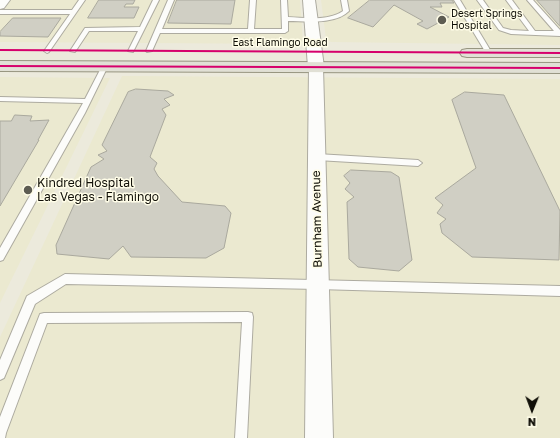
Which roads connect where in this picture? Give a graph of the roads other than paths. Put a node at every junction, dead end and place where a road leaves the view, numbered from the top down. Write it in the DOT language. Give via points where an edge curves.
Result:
graph roads {
  1 [pos="5,0"];
  2 [pos="81,0"];
  3 [pos="156,0"];
  4 [pos="171,0"];
  5 [pos="253,0"];
  6 [pos="284,0"];
  7 [pos="309,0"];
  8 [pos="344,0"];
  9 [pos="457,0"];
  10 [pos="480,0"];
  11 [pos="509,0"];
  12 [pos="530,0"];
  13 [pos="0,6"];
  14 [pos="0,12"];
  15 [pos="74,12"];
  16 [pos="285,19"];
  17 [pos="311,19"];
  18 [pos="141,29"];
  19 [pos="158,31"];
  20 [pos="251,31"];
  21 [pos="534,33"];
  22 [pos="559,34"];
  23 [pos="0,50"];
  24 [pos="47,51"];
  25 [pos="73,51"];
  26 [pos="131,51"];
  27 [pos="149,52"];
  28 [pos="489,53"];
  29 [pos="560,53"];
  30 [pos="0,56"];
  31 [pos="315,59"];
  32 [pos="0,66"];
  33 [pos="105,66"];
  34 [pos="560,68"];
  35 [pos="0,99"];
  36 [pos="87,101"];
  37 [pos="317,157"];
  38 [pos="418,163"];
  39 [pos="0,257"];
  40 [pos="318,284"];
  41 [pos="560,291"];
  42 [pos="0,374"];
  43 [pos="0,433"];
  44 [pos="241,438"];
  45 [pos="319,438"];
  1 -- 13 [label="street"];
  2 -- 15 [label="lane"];
  3 -- 18 [label="lane"];
  4 -- 19 [label="lane"];
  5 -- 20 [label="lane"];
  6 -- 16 [label="lane"];
  7 -- 17 [label="street, Burnham Avenue"];
  8 -- 17 [label="lane" via="346,11 343,14"];
  9 -- 28 [label="lane"];
  10 -- 21 [label="lane" via="501,29"];
  11 -- 21 [label="lane"];
  12 -- 22 [label="lane"];
  14 -- 15 [label="lane"];
  15 -- 24 [label="lane"];
  16 -- 17 [label="lane"];
  16 -- 20 [label="lane" via="285,31"];
  17 -- 31 [label="street, Burnham Avenue"];
  18 -- 25 [label="lane" via="86,29"];
  18 -- 26 [label="lane"];
  19 -- 20 [label="lane"];
  19 -- 27 [label="lane"];
  21 -- 22 [label="lane"];
  23 -- 24 [label="main road, East Flamingo Road"];
  24 -- 25 [label="main road, East Flamingo Road"];
  24 -- 30 [label="main road"];
  25 -- 26 [label="main road, East Flamingo Road"];
  26 -- 27 [label="main road, East Flamingo Road"];
  27 -- 31 [label="main road, East Flamingo Road"];
  28 -- 29 [label="main road, East Flamingo Road"];
  28 -- 31 [label="main road, East Flamingo Road"];
  31 -- 33 [label="main road, East Flamingo Road"];
  31 -- 34 [label="main road, East Flamingo Road"];
  31 -- 37 [label="street, Burnham Avenue"];
  32 -- 33 [label="main road, East Flamingo Road"];
  33 -- 36 [label="lane"];
  35 -- 36 [label="lane"];
  36 -- 39 [label="lane"];
  37 -- 38 [label="lane"];
  37 -- 40 [label="street, Burnham Avenue"];
  40 -- 41 [label="lane"];
  40 -- 42 [label="lane" via="65,279 31,300"];
  40 -- 45 [label="street, Burnham Avenue"];
  43 -- 44 [label="lane" via="44,318 248,317"];
}
